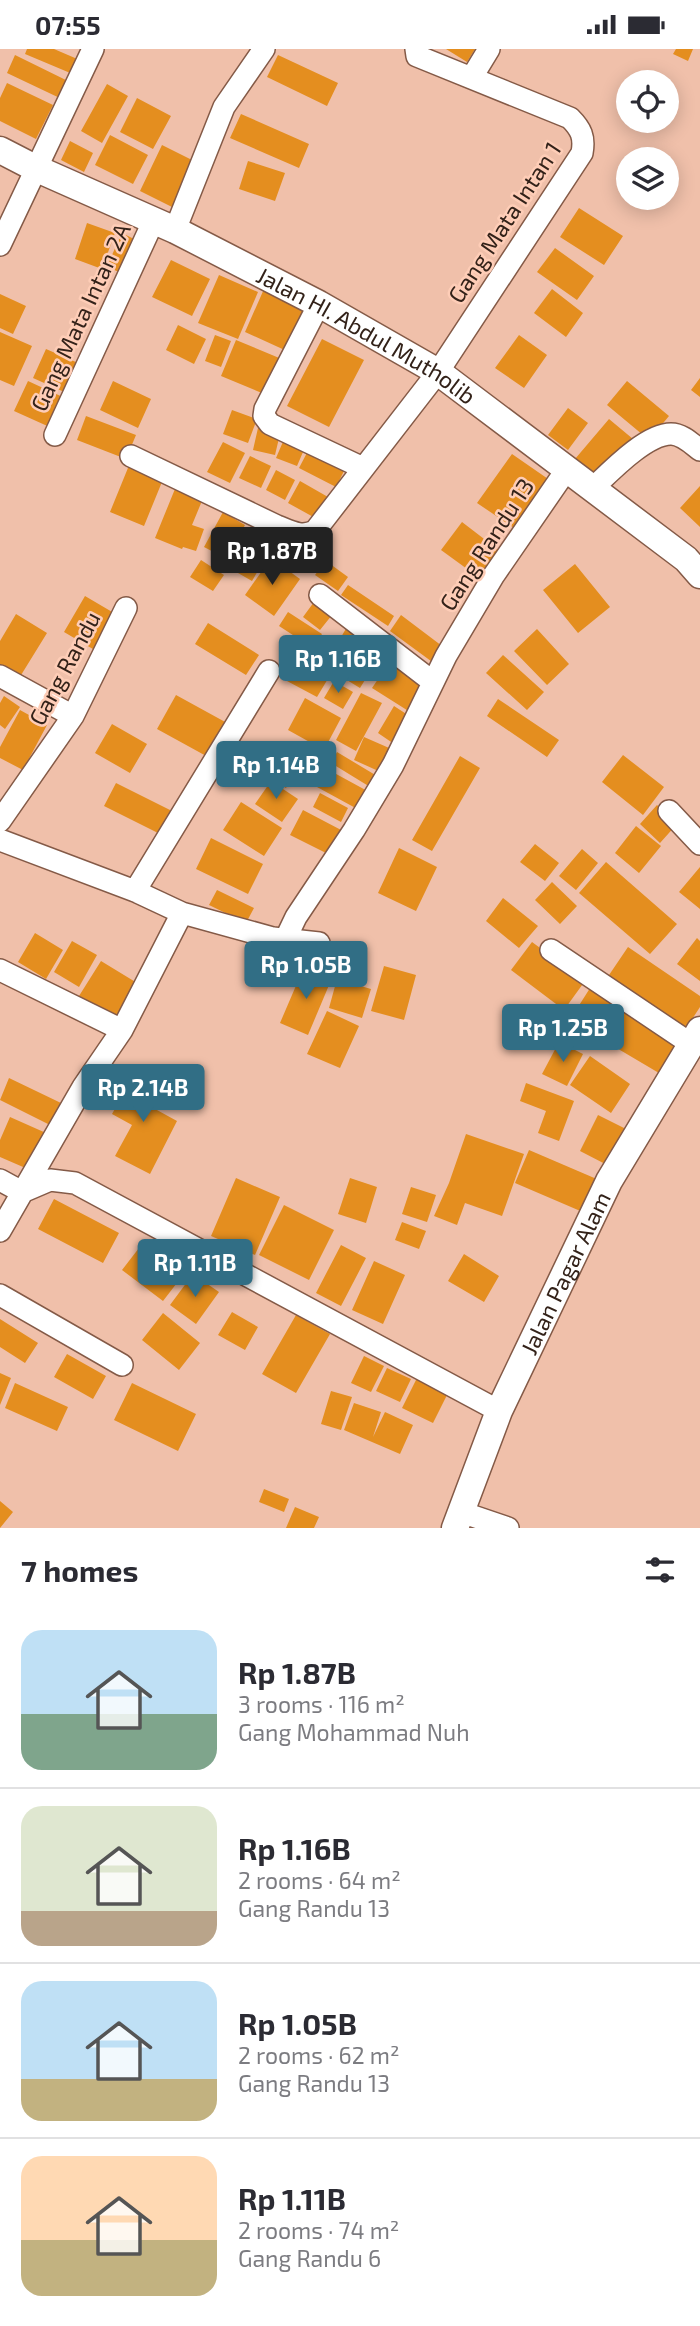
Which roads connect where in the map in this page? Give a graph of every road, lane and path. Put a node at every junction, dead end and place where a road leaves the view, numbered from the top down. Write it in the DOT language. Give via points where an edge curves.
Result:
graph roads {
  1 [pos="93,49"];
  2 [pos="264,49"];
  3 [pos="416,49"];
  4 [pos="489,49"];
  5 [pos="472,77"];
  6 [pos="0,150"];
  7 [pos="35,168"];
  8 [pos="164,226"];
  9 [pos="0,245"];
  10 [pos="319,304"];
  11 [pos="438,372"];
  12 [pos="55,435"];
  13 [pos="700,450"];
  14 [pos="131,456"];
  15 [pos="363,468"];
  16 [pos="567,469"];
  17 [pos="593,488"];
  18 [pos="700,575"];
  19 [pos="320,595"];
  20 [pos="126,608"];
  21 [pos="269,671"];
  22 [pos="0,676"];
  23 [pos="433,682"];
  24 [pos="73,716"];
  25 [pos="669,811"];
  26 [pos="0,821"];
  27 [pos="0,840"];
  28 [pos="700,844"];
  29 [pos="135,891"];
  30 [pos="182,913"];
  31 [pos="285,940"];
  32 [pos="319,943"];
  33 [pos="551,950"];
  34 [pos="0,970"];
  35 [pos="122,1030"];
  36 [pos="695,1037"];
  37 [pos="0,1180"];
  38 [pos="22,1192"];
  39 [pos="0,1231"];
  40 [pos="0,1295"];
  41 [pos="122,1365"];
  42 [pos="499,1411"];
  43 [pos="458,1520"];
  44 [pos="508,1528"];
  1 -- 7 [label="street"];
  2 -- 8 [label="street, Gang Mata Intan 2A" via="224,107"];
  3 -- 5 [label="street" via="418,56"];
  4 -- 5 [label="street"];
  5 -- 11 [label="street, Gang Mata Intan 1" via="570,118 584,140 582,153"];
  6 -- 7 [label="street, Jalan HI. Abdul Mutholib"];
  7 -- 8 [label="street, Jalan HI. Abdul Mutholib"];
  7 -- 9 [label="street"];
  8 -- 10 [label="street, Jalan HI. Abdul Mutholib"];
  8 -- 12 [label="street, Gang Mata Intan 2A"];
  10 -- 11 [label="street, Jalan HI. Abdul Mutholib"];
  10 -- 15 [label="street" via="264,416 270,424"];
  11 -- 15 [label="street"];
  11 -- 16 [label="street, Jalan HI. Abdul Mutholib"];
  13 -- 17 [label="street" via="681,436 656,438"];
  14 -- 15 [label="street" via="300,535 314,531"];
  16 -- 17 [label="street, Jalan HI. Abdul Mutholib"];
  16 -- 23 [label="street, Gang Randu 13" via="494,575"];
  17 -- 18 [label="street, Jalan HI. Abdul Mutholib" via="686,559"];
  19 -- 23 [label="street"];
  20 -- 24 [label="street, Gang Randu"];
  21 -- 29 [label="street"];
  22 -- 24 [label="street"];
  23 -- 31 [label="street, Gang Randu 13" via="393,765"];
  24 -- 26 [label="street, Gang Randu"];
  25 -- 28 [label="street"];
  27 -- 29 [label="street"];
  29 -- 30 [label="street"];
  30 -- 31 [label="street"];
  30 -- 35 [label="street"];
  31 -- 32 [label="street"];
  33 -- 36 [label="street"];
  34 -- 35 [label="street"];
  35 -- 38 [label="street"];
  36 -- 42 [label="street, Jalan Pagar Alam" via="610,1181"];
  37 -- 38 [label="street"];
  38 -- 39 [label="street"];
  38 -- 42 [label="street" via="50,1180 75,1183"];
  40 -- 41 [label="street"];
  42 -- 43 [label="street, Jalan Pagar Alam"];
  43 -- 44 [label="street"];
}
